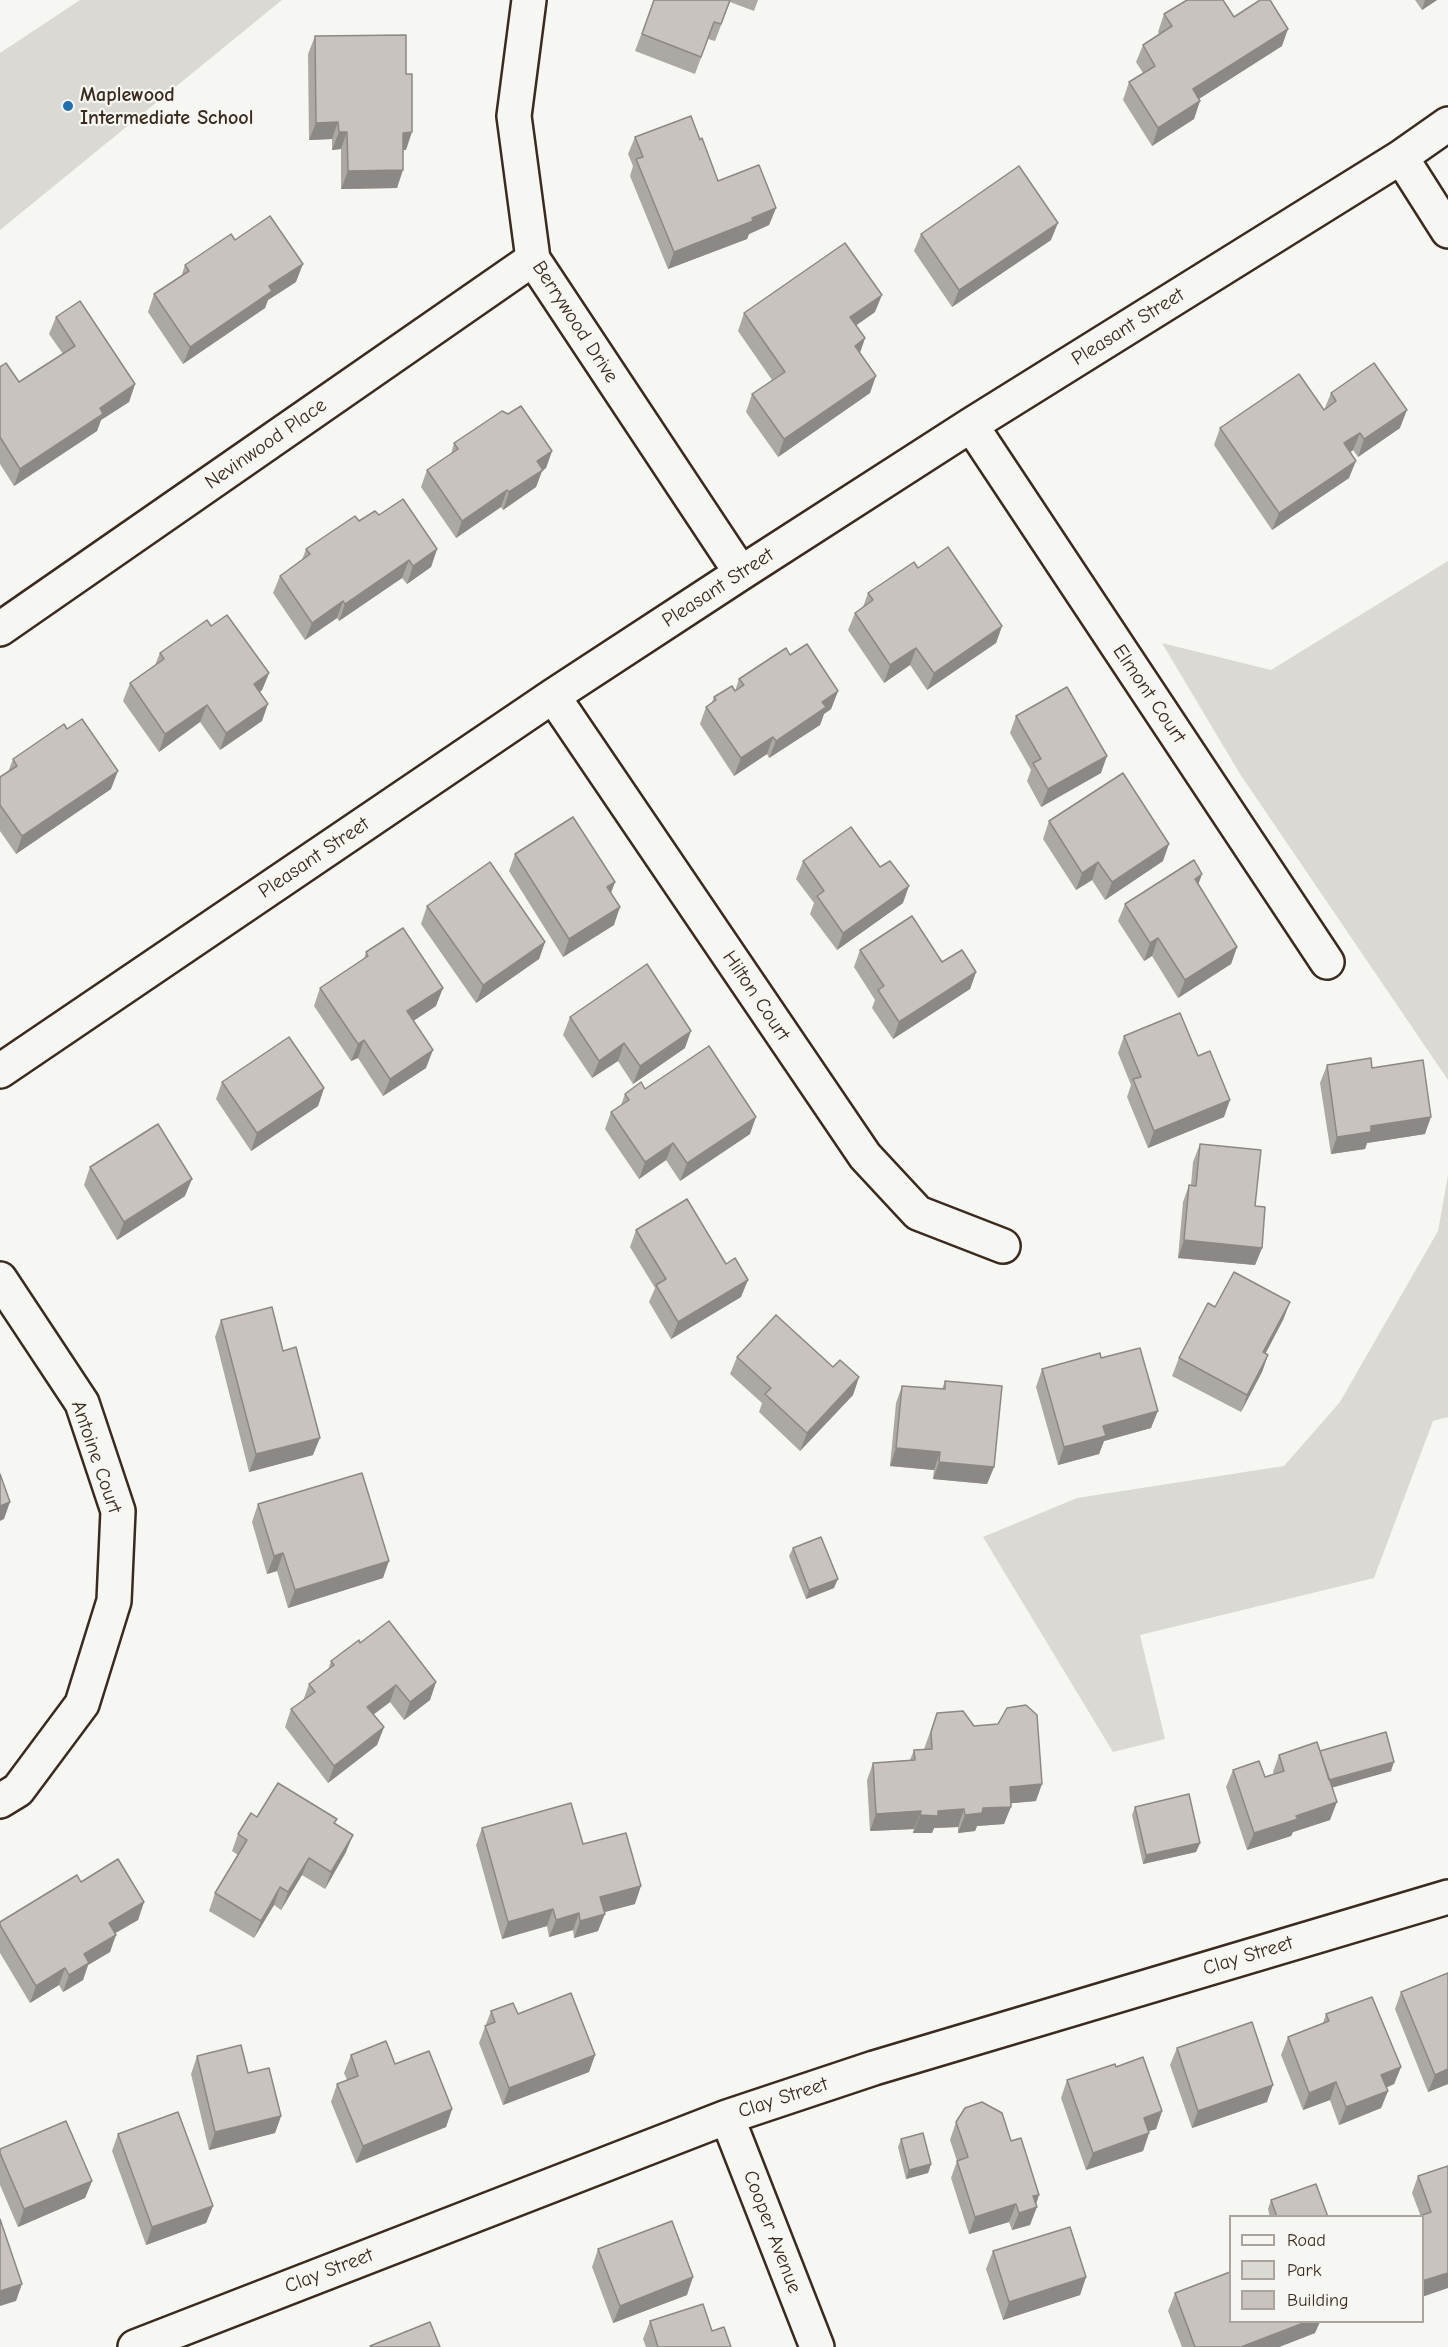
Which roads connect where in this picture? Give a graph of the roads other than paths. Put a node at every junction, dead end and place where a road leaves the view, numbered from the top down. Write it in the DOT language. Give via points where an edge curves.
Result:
graph roads {
  1 [pos="529,0"];
  2 [pos="1448,124"];
  3 [pos="1401,157"];
  4 [pos="1448,231"];
  5 [pos="533,259"];
  6 [pos="971,425"];
  7 [pos="741,573"];
  8 [pos="0,629"];
  9 [pos="553,696"];
  10 [pos="1327,962"];
  11 [pos="0,1071"];
  12 [pos="1003,1246"];
  13 [pos="0,1279"];
  14 [pos="0,1801"];
  15 [pos="1448,1897"];
  16 [pos="726,2117"];
  17 [pos="135,2347"];
  18 [pos="816,2347"];
  1 -- 5 [label="street, Berrywood Drive" via="514,116"];
  2 -- 3 [label="street, Pleasant Street"];
  3 -- 4 [label="street"];
  3 -- 6 [label="street, Pleasant Street"];
  5 -- 7 [label="street, Berrywood Drive"];
  5 -- 8 [label="street, Nevinwood Place"];
  6 -- 7 [label="street, Pleasant Street"];
  6 -- 10 [label="street, Elmont Court"];
  7 -- 9 [label="street, Pleasant Street"];
  9 -- 11 [label="street, Pleasant Street"];
  9 -- 12 [label="street, Hilton Court" via="865,1156 918,1213"];
  13 -- 14 [label="street, Antoine Court" via="82,1403 118,1511 114,1600 82,1704 18,1790"];
  15 -- 16 [label="street, Clay Street" via="874,2068"];
  16 -- 17 [label="street, Clay Street"];
  16 -- 18 [label="street, Cooper Avenue"];
}
